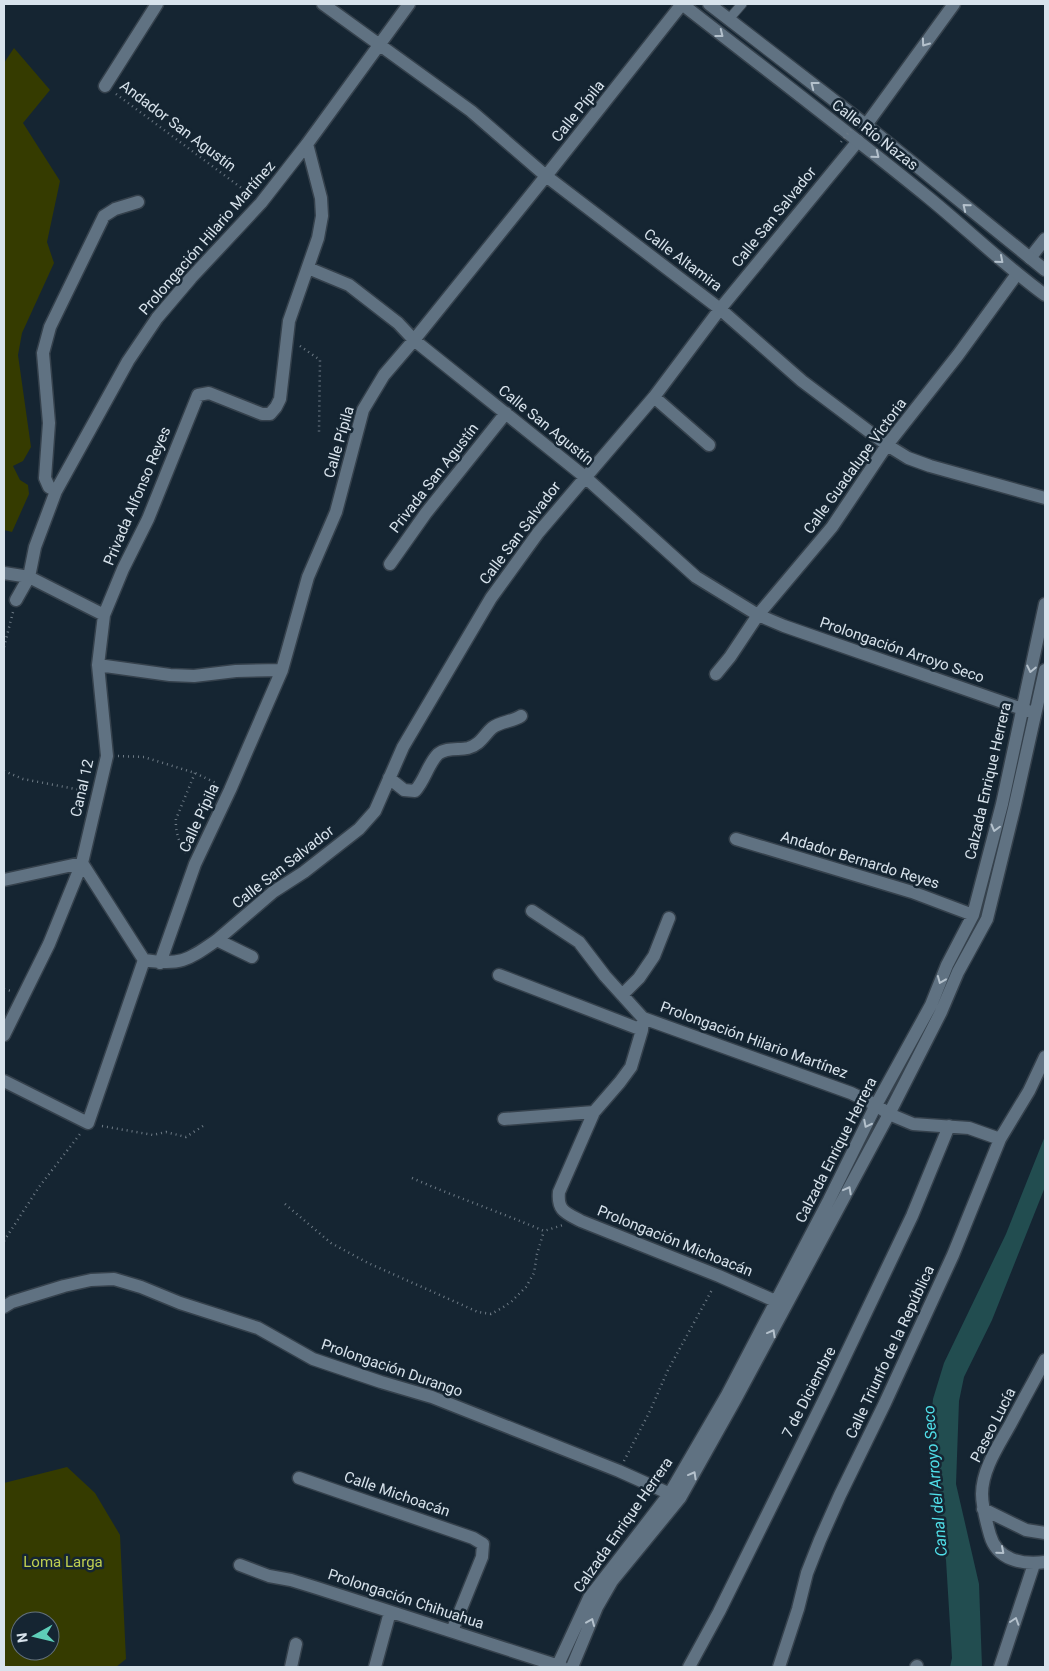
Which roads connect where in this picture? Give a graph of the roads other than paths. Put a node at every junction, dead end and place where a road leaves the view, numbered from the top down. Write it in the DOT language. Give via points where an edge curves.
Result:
graph roads {
  1 [pos="157,4"];
  2 [pos="323,4"];
  3 [pos="409,4"];
  4 [pos="682,4"];
  5 [pos="709,4"];
  6 [pos="742,4"];
  7 [pos="954,4"];
  8 [pos="729,19"];
  9 [pos="379,44"];
  10 [pos="105,86"];
  11 [pos="863,122"];
  12 [pos="858,141"];
  13 [pos="307,144"];
  14 [pos="546,176"];
  15 [pos="138,202"];
  16 [pos="1045,239"];
  17 [pos="1030,258"];
  18 [pos="308,268"];
  19 [pos="1045,270"];
  20 [pos="1017,274"];
  21 [pos="1045,295"];
  22 [pos="720,309"];
  23 [pos="414,340"];
  24 [pos="654,397"];
  25 [pos="506,413"];
  26 [pos="709,445"];
  27 [pos="888,445"];
  28 [pos="585,477"];
  29 [pos="56,491"];
  30 [pos="1045,498"];
  31 [pos="390,564"];
  32 [pos="4,573"];
  33 [pos="29,577"];
  34 [pos="16,600"];
  35 [pos="1045,604"];
  36 [pos="104,615"];
  37 [pos="758,615"];
  38 [pos="98,666"];
  39 [pos="282,670"];
  40 [pos="1045,670"];
  41 [pos="716,674"];
  42 [pos="1022,709"];
  43 [pos="1035,713"];
  44 [pos="521,716"];
  45 [pos="389,778"];
  46 [pos="736,839"];
  47 [pos="82,863"];
  48 [pos="4,880"];
  49 [pos="532,911"];
  50 [pos="973,915"];
  51 [pos="669,918"];
  52 [pos="217,940"];
  53 [pos="252,957"];
  54 [pos="144,960"];
  55 [pos="160,963"];
  56 [pos="499,975"];
  57 [pos="622,994"];
  58 [pos="642,1024"];
  59 [pos="4,1035"];
  60 [pos="1045,1056"];
  61 [pos="4,1081"];
  62 [pos="876,1105"];
  63 [pos="594,1112"];
  64 [pos="889,1114"];
  65 [pos="504,1118"];
  66 [pos="949,1126"];
  67 [pos="1000,1139"];
  68 [pos="781,1304"];
  69 [pos="4,1307"];
  70 [pos="1045,1360"];
  71 [pos="299,1478"];
  72 [pos="675,1496"];
  73 [pos="983,1509"];
  74 [pos="1045,1533"];
  75 [pos="1039,1563"];
  76 [pos="240,1565"];
  77 [pos="390,1612"];
  78 [pos="452,1631"];
  79 [pos="296,1644"];
  80 [pos="291,1667"];
  81 [pos="375,1667"];
  82 [pos="559,1667"];
  83 [pos="572,1667"];
  84 [pos="689,1667"];
  85 [pos="779,1667"];
  86 [pos="1000,1667"];
  1 -- 10 [label="street"];
  2 -- 9 [label="street, Calle Altamira"];
  3 -- 9 [label="street, Prolongación Hilario Martínez"];
  4 -- 12 [label="street, Calle Río Nazas, one-way"];
  4 -- 14 [label="street, Calle Pípila"];
  5 -- 8 [label="street, Calle Río Nazas"];
  6 -- 8 [label="lane"];
  7 -- 11 [label="street, one-way"];
  11 -- 8 [label="street, Calle Río Nazas, one-way"];
  9 -- 13 [label="street, Prolongación Hilario Martínez"];
  9 -- 14 [label="street, Calle Altamira" via="471,111"];
  17 -- 11 [label="street, Calle Río Nazas, one-way"];
  12 -- 20 [label="street, Calle Río Nazas, one-way"];
  12 -- 22 [label="street, Calle San Salvador"];
  13 -- 18 [label="street" via="321,198 322,216"];
  13 -- 29 [label="street, Prolongación Hilario Martínez" via="261,203 157,318 128,360"];
  14 -- 22 [label="street, Calle Altamira"];
  14 -- 23 [label="street, Calle Pípila"];
  15 -- 29 [label="street" via="104,216 50,327 43,353 49,423 45,478 48,487"];
  16 -- 17 [label="street"];
  17 -- 19 [label="street, Calle Río Nazas"];
  18 -- 23 [label="street, Calle San Agustín" via="349,285 398,323"];
  18 -- 36 [label="street, Privada Alfonso Reyes" via="287,336 280,398 276,407 270,414 262,414 209,393 198,394 159,495"];
  20 -- 21 [label="street, Calle Río Nazas"];
  20 -- 27 [label="street, Calle Guadalupe Victoria"];
  22 -- 24 [label="street, Calle San Salvador"];
  22 -- 27 [label="street, Calle Altamira" via="802,381"];
  23 -- 25 [label="street, Calle San Agustín"];
  23 -- 39 [label="street, Calle Pípila" via="384,375 363,410 336,512 308,577"];
  24 -- 26 [label="street"];
  24 -- 28 [label="street, Calle San Salvador"];
  25 -- 28 [label="street, Calle San Agustín"];
  25 -- 31 [label="street, Privada San Agustín" via="426,513"];
  27 -- 30 [label="street, Calle Altamira" via="908,458 930,466"];
  27 -- 37 [label="street, Calle Guadalupe Victoria" via="832,527"];
  28 -- 37 [label="street, Calle San Agustín" via="696,577"];
  28 -- 45 [label="street, Calle San Salvador" via="538,533 491,598 402,747"];
  29 -- 33 [label="street, Prolongación Hilario Martínez" via="35,547"];
  32 -- 33 [label="street"];
  33 -- 34 [label="street, Prolongación Hilario Martínez"];
  33 -- 36 [label="street"];
  35 -- 42 [label="street, Calzada Enrique Herrera, one-way"];
  36 -- 38 [label="street, Canal 12"];
  37 -- 41 [label="street, Calle Guadalupe Victoria"];
  37 -- 42 [label="street, Prolongación Arroyo Seco"];
  38 -- 39 [label="street" via="194,676"];
  38 -- 47 [label="street, Canal 12" via="107,756"];
  39 -- 55 [label="street, Calle Pípila" via="195,864"];
  40 -- 43 [label="street, Calzada Enrique Herrera"];
  42 -- 43 [label="street, Prolongación Arroyo Seco"];
  42 -- 50 [label="street, Calzada Enrique Herrera, one-way" via="1002,804"];
  43 -- 64 [label="street, Calzada Enrique Herrera" via="987,919"];
  44 -- 45 [label="street" via="491,729 479,743 469,748 440,752 415,791 404,790"];
  45 -- 52 [label="street, Calle San Salvador" via="375,811 359,829 273,892"];
  46 -- 50 [label="street, Andador Bernardo Reyes" via="912,892"];
  47 -- 48 [label="street"];
  47 -- 54 [label="street"];
  47 -- 59 [label="street, Canal 12" via="49,944"];
  49 -- 57 [label="street, Prolongación Hilario Martínez" via="579,942"];
  50 -- 62 [label="street, Calzada Enrique Herrera, one-way" via="931,1005"];
  51 -- 57 [label="street" via="654,956 639,978"];
  52 -- 53 [label="street"];
  52 -- 55 [label="street, Calle San Salvador" via="183,961"];
  54 -- 55 [label="street, Calle San Salvador"];
  54 -- 61 [label="street" via="88,1123"];
  56 -- 58 [label="street"];
  57 -- 58 [label="street, Prolongación Hilario Martínez"];
  58 -- 62 [label="street, Prolongación Hilario Martínez" via="851,1093"];
  58 -- 63 [label="street" via="631,1067"];
  60 -- 67 [label="street, Calle Triunfo de la República" via="1029,1092"];
  62 -- 64 [label="street, Prolongación Hilario Martínez"];
  62 -- 68 [label="street, Calzada Enrique Herrera, one-way"];
  63 -- 65 [label="street"];
  63 -- 68 [label="street, Prolongación Michoacán" via="559,1192 562,1209 581,1221"];
  64 -- 66 [label="street, Prolongación Hilario Martínez" via="913,1124"];
  68 -- 64 [label="street, Calzada Enrique Herrera, one-way"];
  66 -- 67 [label="street, Prolongación Hilario Martínez" via="969,1128"];
  66 -- 84 [label="street, 7 de Diciembre" via="912,1216 836,1375"];
  67 -- 85 [label="street, Calle Triunfo de la República" via="949,1264 820,1540"];
  68 -- 72 [label="street, Calzada Enrique Herrera" via="727,1395"];
  69 -- 72 [label="street, Prolongación Durango" via="64,1286 114,1279 258,1328 313,1359 432,1397"];
  70 -- 73 [label="street, Paseo Lucía" via="993,1457 982,1492"];
  71 -- 78 [label="street, Calle Michoacán" via="483,1544 482,1557"];
  72 -- 82 [label="street, Calzada Enrique Herrera" via="589,1598"];
  83 -- 72 [label="street, Calzada Enrique Herrera, one-way" via="597,1607 612,1581"];
  73 -- 74 [label="street" via="1026,1530"];
  73 -- 75 [label="street, Paseo Lucía, one-way" via="992,1543 1003,1555 1020,1563"];
  86 -- 75 [label="street, one-way"];
  76 -- 77 [label="street, Prolongación Chihuahua"];
  77 -- 78 [label="street, Prolongación Chihuahua"];
  77 -- 81 [label="street"];
  78 -- 82 [label="street, Prolongación Chihuahua"];
  79 -- 80 [label="street"];
}
